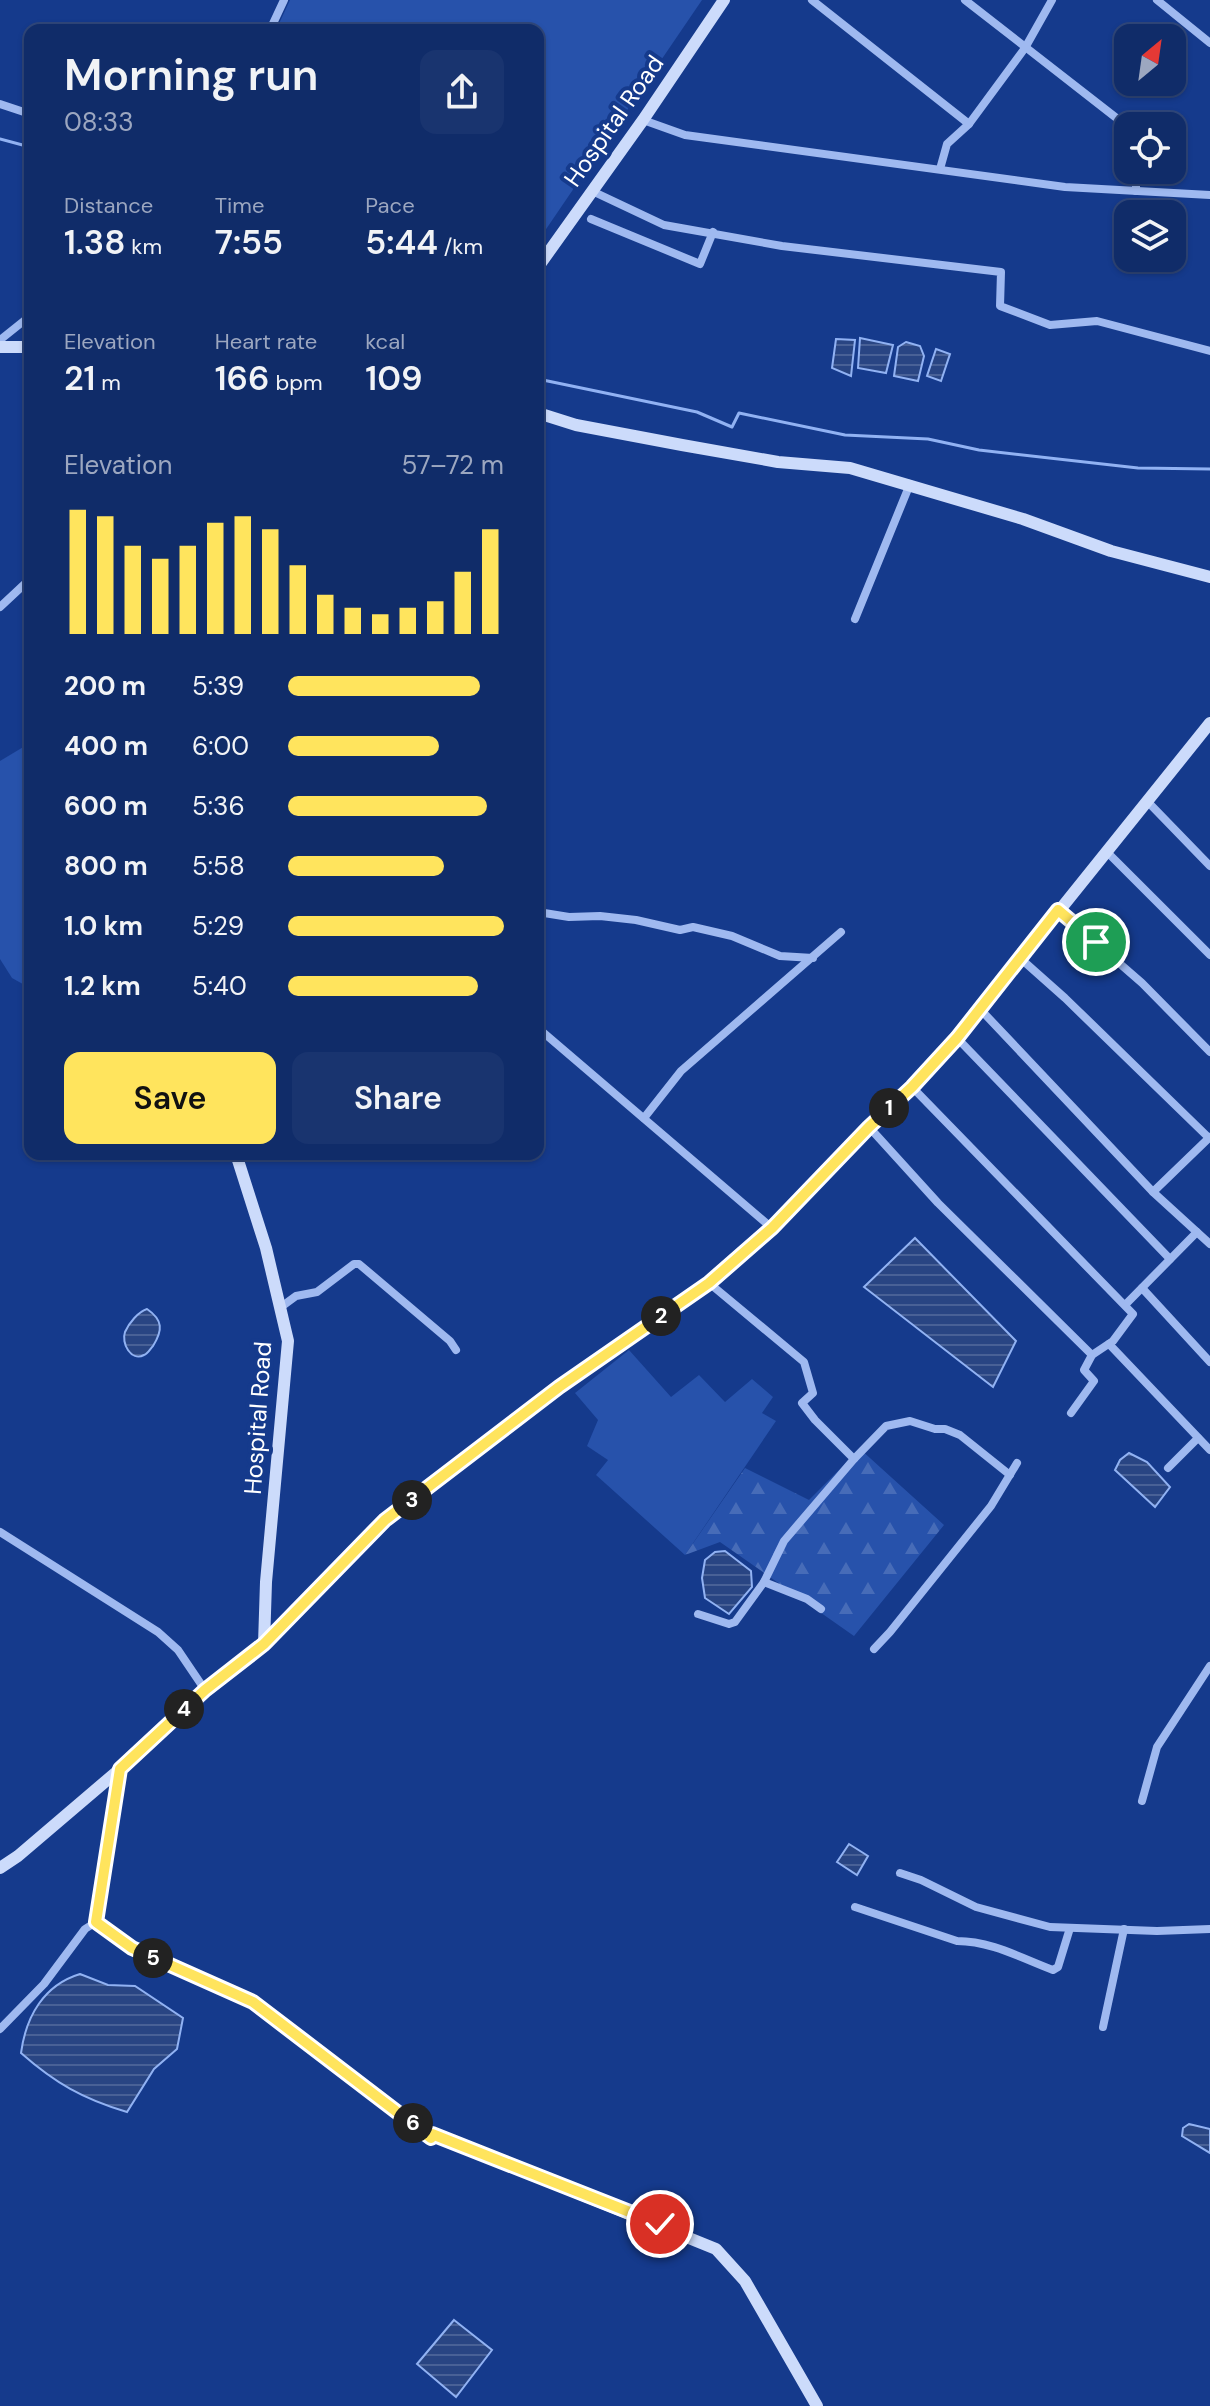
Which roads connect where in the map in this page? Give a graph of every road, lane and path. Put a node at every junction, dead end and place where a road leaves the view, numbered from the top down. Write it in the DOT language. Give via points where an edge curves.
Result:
graph roads {
  1 [pos="284,0"];
  2 [pos="724,0"];
  3 [pos="812,0"];
  4 [pos="965,0"];
  5 [pos="1052,0"];
  6 [pos="1157,0"];
  7 [pos="273,24"];
  8 [pos="1210,43"];
  9 [pos="1025,48"];
  10 [pos="0,104"];
  11 [pos="24,112"];
  12 [pos="1114,116"];
  13 [pos="643,120"];
  14 [pos="969,124"];
  15 [pos="940,169"];
  16 [pos="1136,184"];
  17 [pos="592,191"];
  18 [pos="1136,191"];
  19 [pos="1210,195"];
  20 [pos="591,219"];
  21 [pos="713,232"];
  22 [pos="544,259"];
  23 [pos="24,321"];
  24 [pos="0,340"];
  25 [pos="0,347"];
  26 [pos="24,347"];
  27 [pos="1210,351"];
  28 [pos="544,415"];
  29 [pos="910,484"];
  30 [pos="1210,577"];
  31 [pos="24,585"];
  32 [pos="0,607"];
  33 [pos="855,619"];
  34 [pos="1210,723"];
  35 [pos="1147,801"];
  36 [pos="1106,851"];
  37 [pos="1210,866"];
  38 [pos="1058,910"];
  39 [pos="544,913"];
  40 [pos="841,932"];
  41 [pos="1210,955"];
  42 [pos="813,958"];
  43 [pos="1020,958"];
  44 [pos="980,1009"];
  45 [pos="544,1033"];
  46 [pos="957,1038"];
  47 [pos="1210,1052"];
  48 [pos="912,1087"];
  49 [pos="644,1118"];
  50 [pos="869,1127"];
  51 [pos="1210,1137"];
  52 [pos="238,1160"];
  53 [pos="1153,1192"];
  54 [pos="772,1228"];
  55 [pos="1197,1232"];
  56 [pos="1210,1244"];
  57 [pos="1170,1259"];
  58 [pos="709,1283"];
  59 [pos="1142,1288"];
  60 [pos="1126,1304"];
  61 [pos="281,1307"];
  62 [pos="1109,1344"];
  63 [pos="456,1350"];
  64 [pos="1092,1355"];
  65 [pos="1210,1362"];
  66 [pos="1071,1413"];
  67 [pos="1198,1438"];
  68 [pos="1210,1450"];
  69 [pos="854,1459"];
  70 [pos="1017,1463"];
  71 [pos="1168,1468"];
  72 [pos="1010,1475"];
  73 [pos="0,1532"];
  74 [pos="764,1582"];
  75 [pos="821,1609"];
  76 [pos="698,1614"];
  77 [pos="264,1644"];
  78 [pos="874,1649"];
  79 [pos="1210,1666"];
  80 [pos="205,1690"];
  81 [pos="120,1769"];
  82 [pos="1142,1801"];
  83 [pos="0,1868"];
  84 [pos="900,1873"];
  85 [pos="855,1907"];
  86 [pos="96,1922"];
  87 [pos="1070,1928"];
  88 [pos="1124,1929"];
  89 [pos="1210,1929"];
  90 [pos="1103,2027"];
  91 [pos="0,2029"];
  92 [pos="817,2406"];
  1 -- 7 [label="street"];
  2 -- 13 [label="street, Hospital Road"];
  3 -- 14 [label="street"];
  4 -- 9 [label="street"];
  5 -- 9 [label="street"];
  6 -- 8 [label="street"];
  9 -- 12 [label="street"];
  9 -- 14 [label="street"];
  10 -- 11 [label="street"];
  13 -- 15 [label="street" via="685,135"];
  13 -- 17 [label="street, Hospital Road"];
  14 -- 15 [label="street" via="947,144"];
  15 -- 18 [label="street"];
  16 -- 18 [label="street"];
  17 -- 21 [label="street" via="664,225"];
  17 -- 22 [label="street, Hospital Road"];
  18 -- 19 [label="street"];
  20 -- 21 [label="street" via="700,264"];
  21 -- 27 [label="street" via="782,246 1001,272 1000,306 1050,325 1097,321"];
  23 -- 24 [label="street"];
  25 -- 26 [label="street"];
  28 -- 29 [label="street" via="696,448 850,468"];
  29 -- 30 [label="street" via="1111,551"];
  29 -- 33 [label="street"];
  31 -- 32 [label="street"];
  34 -- 35 [label="street"];
  35 -- 36 [label="street"];
  35 -- 37 [label="street"];
  36 -- 38 [label="street"];
  36 -- 41 [label="street"];
  38 -- 43 [label="street"];
  38 -- 47 [label="street"];
  39 -- 42 [label="street" via="680,930 693,927 780,956"];
  40 -- 42 [label="street"];
  42 -- 49 [label="street" via="681,1071"];
  43 -- 44 [label="street"];
  43 -- 51 [label="street"];
  44 -- 46 [label="street"];
  44 -- 53 [label="street"];
  45 -- 49 [label="street"];
  46 -- 48 [label="street"];
  46 -- 57 [label="street"];
  48 -- 50 [label="street"];
  48 -- 60 [label="street"];
  49 -- 54 [label="street"];
  50 -- 54 [label="street"];
  50 -- 64 [label="street"];
  51 -- 53 [label="street"];
  52 -- 61 [label="street, Hospital Road"];
  53 -- 55 [label="street"];
  54 -- 58 [label="street"];
  55 -- 56 [label="street"];
  55 -- 57 [label="street"];
  57 -- 59 [label="street"];
  58 -- 69 [label="street" via="804,1362 813,1393 802,1403"];
  58 -- 77 [label="street" via="559,1387 385,1520"];
  59 -- 60 [label="street"];
  59 -- 65 [label="street"];
  60 -- 62 [label="street" via="1133,1314"];
  61 -- 63 [label="street" via="296,1296 317,1292 359,1264"];
  61 -- 77 [label="street, Hospital Road" via="288,1341"];
  62 -- 64 [label="street"];
  62 -- 67 [label="street"];
  64 -- 66 [label="street" via="1084,1370 1094,1381"];
  67 -- 68 [label="street"];
  67 -- 71 [label="street"];
  69 -- 72 [label="street" via="886,1426 916,1422 960,1435"];
  69 -- 74 [label="street" via="784,1541"];
  70 -- 72 [label="street"];
  72 -- 78 [label="street" via="991,1506"];
  73 -- 80 [label="street" via="158,1632 178,1650"];
  74 -- 75 [label="street"];
  74 -- 76 [label="street" via="735,1622"];
  77 -- 80 [label="street"];
  79 -- 82 [label="street" via="1162,1739"];
  80 -- 81 [label="street"];
  81 -- 83 [label="street"];
  81 -- 86 [label="street"];
  84 -- 87 [label="street" via="1000,1916"];
  85 -- 87 [label="street" via="957,1941 995,1947 1053,1970"];
  86 -- 91 [label="street"];
  86 -- 92 [label="street" via="132,1948 253,2002 431,2138 432,2134 716,2249 745,2281"];
  87 -- 88 [label="street"];
  88 -- 89 [label="street"];
  88 -- 90 [label="street"];
}
